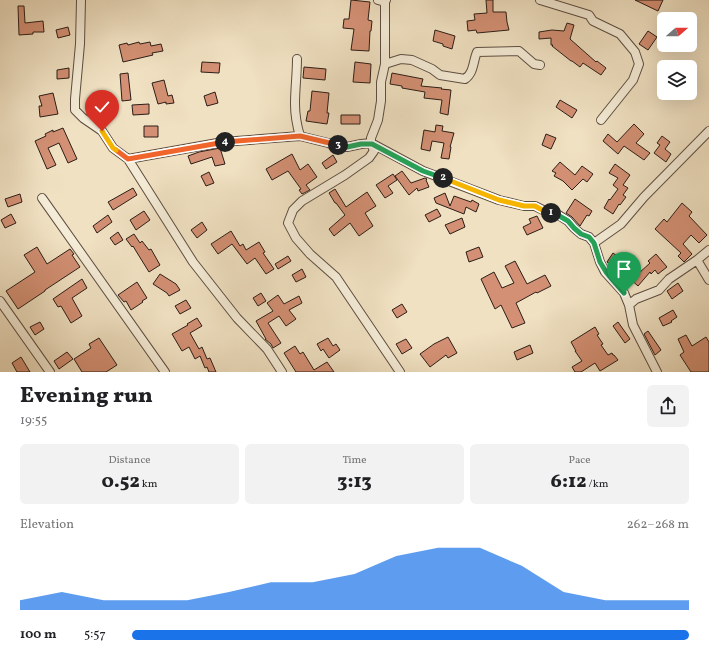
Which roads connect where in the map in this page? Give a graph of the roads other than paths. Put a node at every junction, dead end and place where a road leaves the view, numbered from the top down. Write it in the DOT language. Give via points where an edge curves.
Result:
graph roads {
  1 [pos="81,0"];
  2 [pos="540,0"];
  3 [pos="383,1"];
  4 [pos="297,59"];
  5 [pos="385,64"];
  6 [pos="540,65"];
  7 [pos="601,120"];
  8 [pos="709,131"];
  9 [pos="300,136"];
  10 [pos="372,144"];
  11 [pos="128,159"];
  12 [pos="42,198"];
  13 [pos="594,243"];
  14 [pos="709,250"];
  15 [pos="697,260"];
  16 [pos="709,280"];
  17 [pos="0,301"];
  18 [pos="629,305"];
  19 [pos="49,372"];
  20 [pos="164,372"];
  21 [pos="282,372"];
  22 [pos="400,372"];
  23 [pos="657,372"];
  1 -- 11 [label="street" via="75,110 102,131 113,148"];
  2 -- 7 [label="street" via="589,16 620,34 635,52 639,64 632,80"];
  3 -- 5 [label="street"];
  4 -- 9 [label="street" via="295,104"];
  5 -- 6 [label="street" via="401,59 412,60 440,75 465,79 473,68 477,52 519,51 534,64"];
  5 -- 10 [label="street" via="378,120 371,138"];
  8 -- 13 [label="street" via="621,224"];
  9 -- 10 [label="street" via="347,147"];
  9 -- 11 [label="street" via="223,142"];
  10 -- 13 [label="street" via="423,171 499,200 535,206 556,214"];
  10 -- 22 [label="street" via="374,151 369,158 302,201 293,210 288,223 296,238 310,254 336,277"];
  11 -- 21 [label="street" via="193,262 237,318 267,349"];
  12 -- 20 [label="street"];
  13 -- 18 [label="street" via="600,262 624,293"];
  14 -- 15 [label="street"];
  15 -- 16 [label="street"];
  15 -- 18 [label="street" via="669,279 658,290 636,299"];
  17 -- 19 [label="street"];
  18 -- 23 [label="street" via="633,325"];
}
